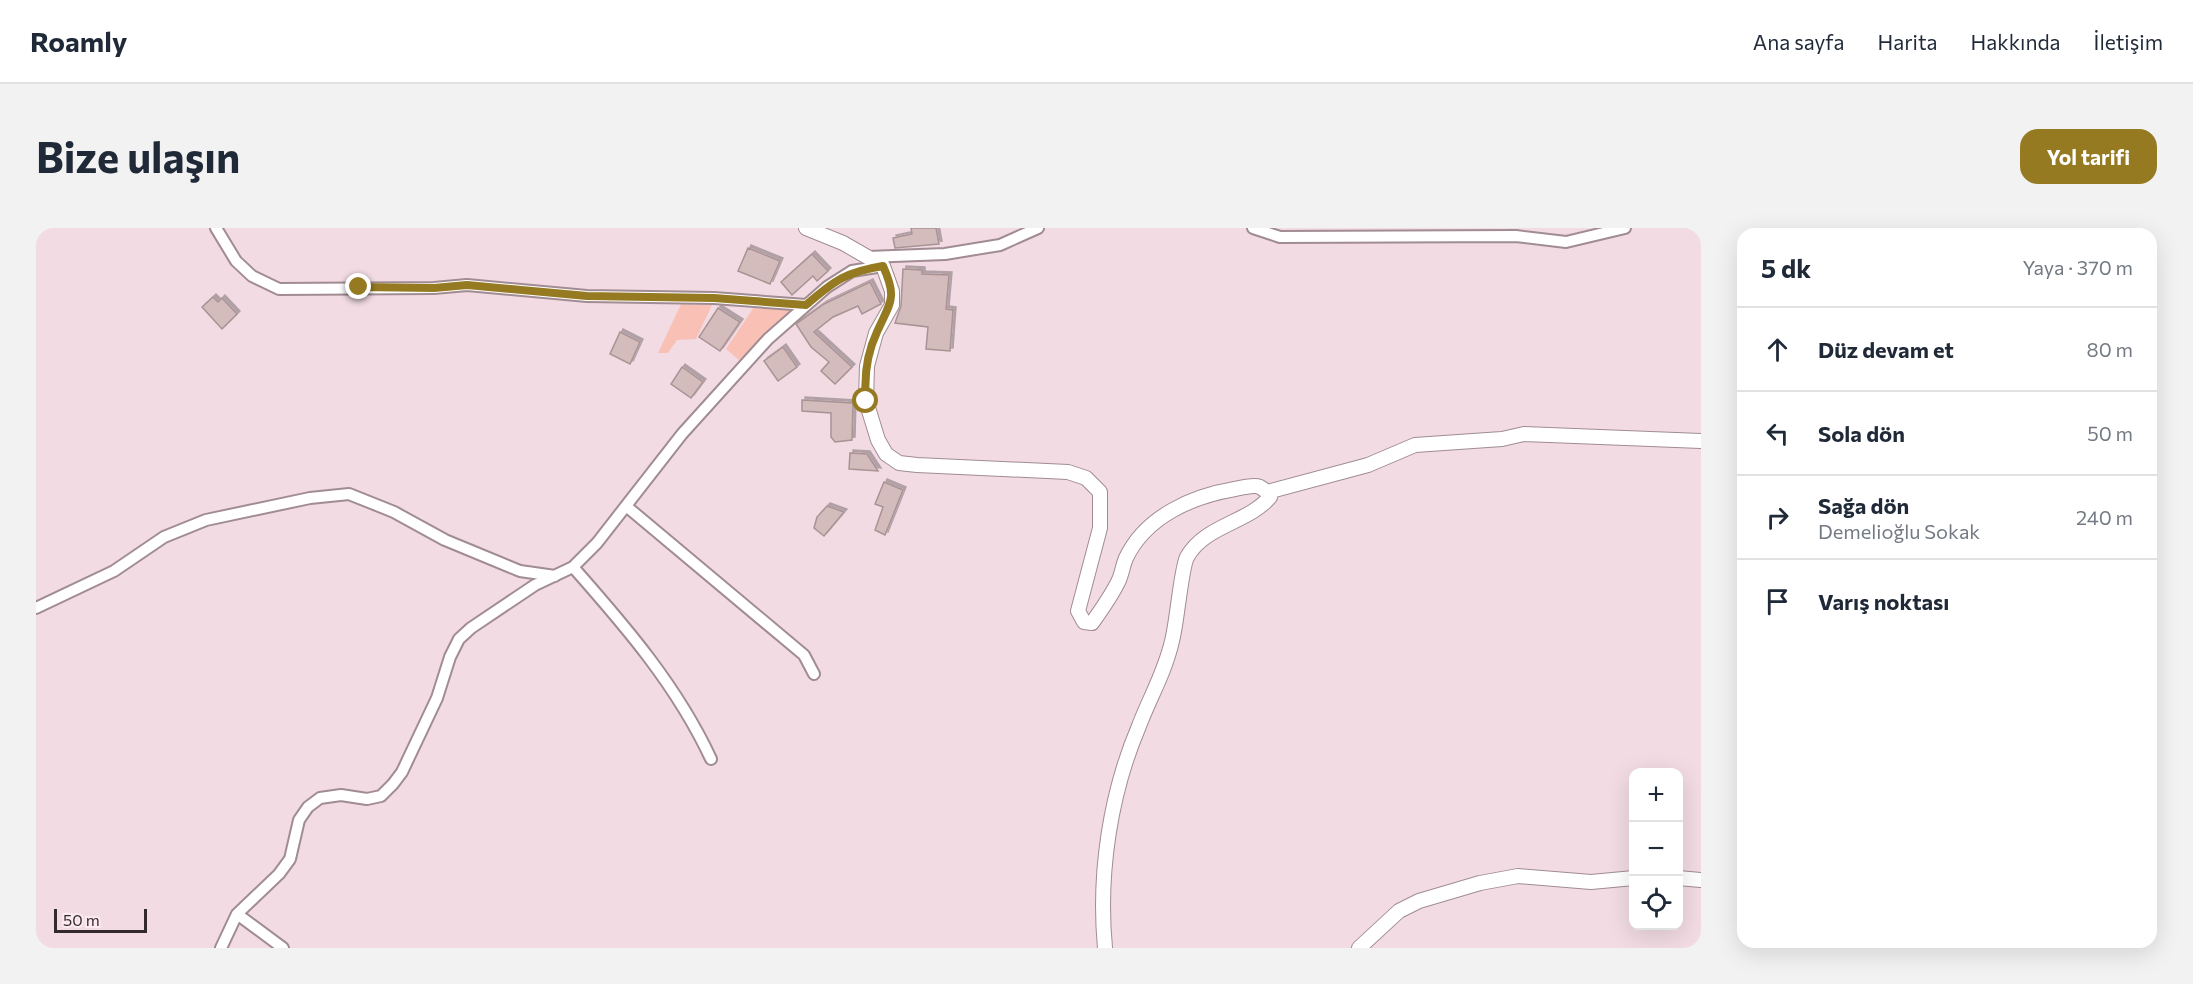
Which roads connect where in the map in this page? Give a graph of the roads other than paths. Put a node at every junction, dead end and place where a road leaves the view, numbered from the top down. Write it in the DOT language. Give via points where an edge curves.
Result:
graph roads {
  1 [pos="216,228"];
  2 [pos="806,228"];
  3 [pos="1038,228"];
  4 [pos="1253,228"];
  5 [pos="1624,228"];
  6 [pos="868,257"];
  7 [pos="883,266"];
  8 [pos="806,305"];
  9 [pos="1701,441"];
  10 [pos="1267,492"];
  11 [pos="626,506"];
  12 [pos="573,567"];
  13 [pos="555,576"];
  14 [pos="36,608"];
  15 [pos="814,674"];
  16 [pos="711,759"];
  17 [pos="1629,878"];
  18 [pos="1683,878"];
  19 [pos="1701,880"];
  20 [pos="237,914"];
  21 [pos="221,948"];
  22 [pos="283,948"];
  23 [pos="1105,948"];
  24 [pos="1359,948"];
  1 -- 8 [label="street" via="236,261 252,276 279,289 467,285 587,296 714,298"];
  2 -- 6 [label="street"];
  3 -- 6 [label="street" via="1000,245 945,254"];
  4 -- 5 [label="street" via="1280,237 1516,236 1566,242"];
  6 -- 7 [label="street"];
  7 -- 8 [label="street" via="852,271"];
  7 -- 10 [label="street" via="892,291 892,305 876,333 865,382 866,401 878,440 886,454 899,463 1068,472 1086,478 1100,492 1101,519 1078,611 1084,622 1092,623 1136,544 1171,511 1193,498 1254,484"];
  8 -- 11 [label="street" via="768,339 697,417"];
  9 -- 10 [label="street" via="1524,434 1415,445 1368,465"];
  10 -- 23 [label="street" via="1270,497 1260,509 1198,542 1186,558 1172,642 1161,679 1138,726 1114,804 1103,885"];
  11 -- 12 [label="street"];
  11 -- 15 [label="street" via="804,655"];
  12 -- 13 [label="street"];
  12 -- 16 [label="street" via="641,645 694,723"];
  13 -- 14 [label="street" via="520,571 349,494 310,498 206,520 164,537 114,571"];
  13 -- 20 [label="street" via="508,603 459,639 437,698 393,784 374,798 340,795 320,798 308,807 299,820 290,859"];
  17 -- 24 [label="street" via="1591,882 1518,876 1480,883 1399,911"];
  18 -- 19 [label="street"];
  20 -- 21 [label="street"];
  20 -- 22 [label="street"];
}
